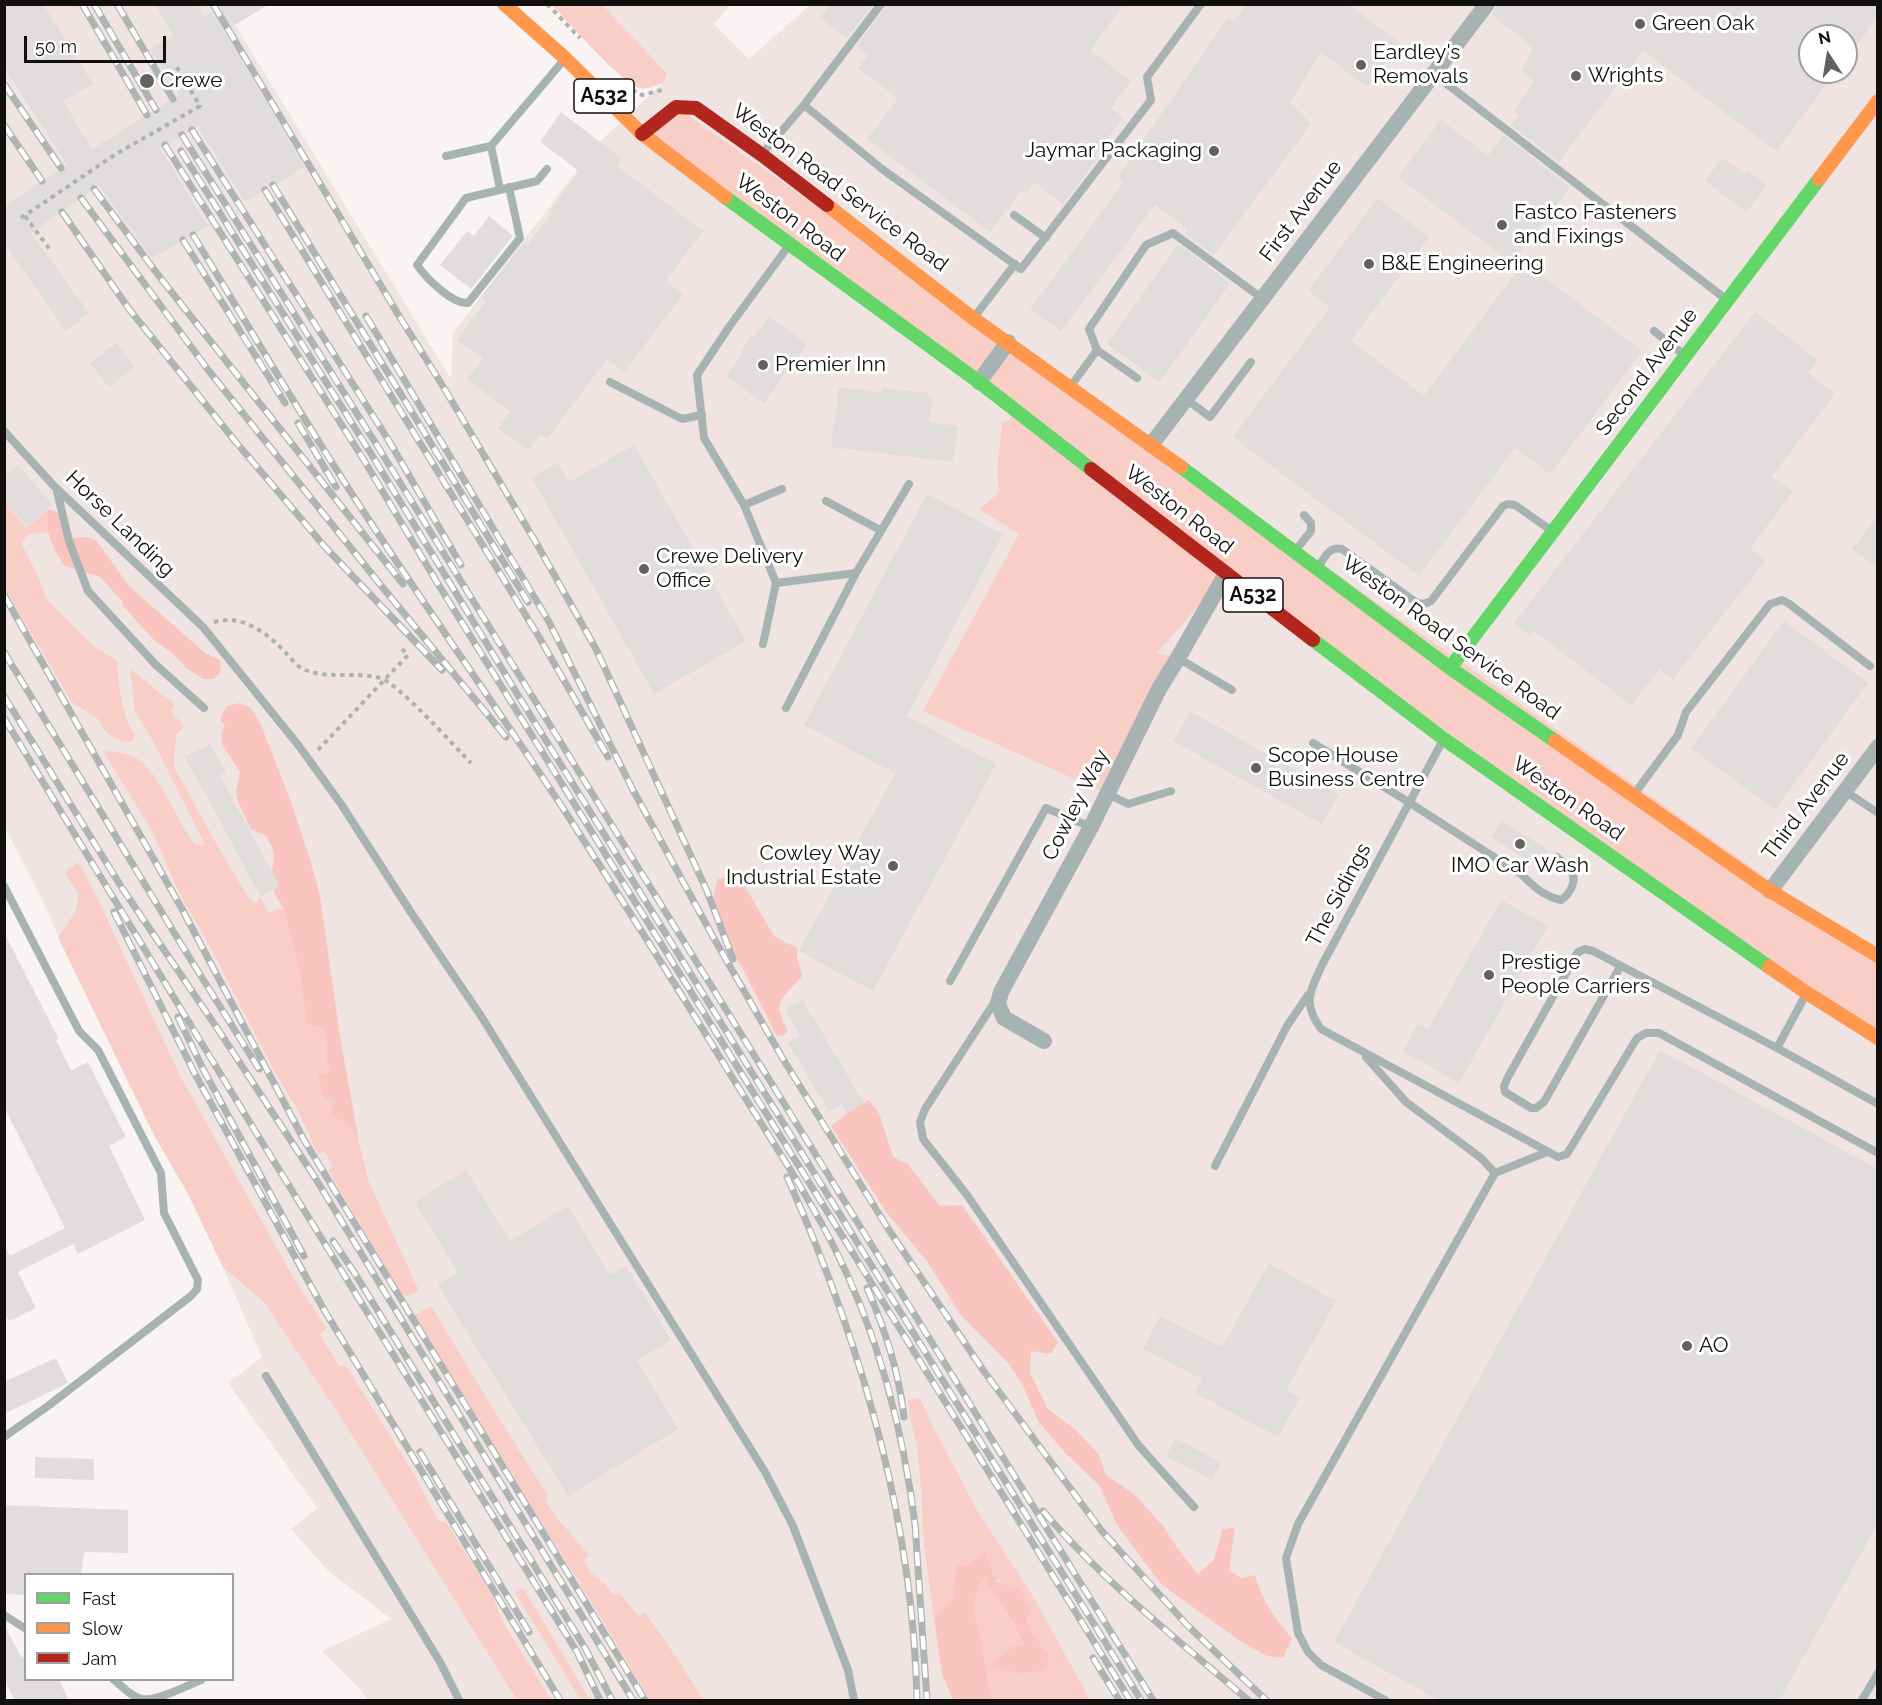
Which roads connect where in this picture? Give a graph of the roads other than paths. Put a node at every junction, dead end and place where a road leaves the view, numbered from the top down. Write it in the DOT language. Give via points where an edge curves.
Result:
graph roads {
  1 [pos="504,4"];
  2 [pos="516,4"];
  3 [pos="881,4"];
  4 [pos="1201,4"];
  5 [pos="1487,4"];
  6 [pos="534,30"];
  7 [pos="565,58"];
  8 [pos="1434,74"];
  9 [pos="1878,101"];
  10 [pos="804,105"];
  11 [pos="642,134"];
  12 [pos="491,146"];
  13 [pos="762,155"];
  14 [pos="446,156"];
  15 [pos="547,170"];
  16 [pos="505,188"];
  17 [pos="1014,215"];
  18 [pos="1046,238"];
  19 [pos="789,245"];
  20 [pos="1015,264"];
  21 [pos="1263,298"];
  22 [pos="1727,301"];
  23 [pos="974,319"];
  24 [pos="1654,331"];
  25 [pos="1008,342"];
  26 [pos="1097,350"];
  27 [pos="1686,356"];
  28 [pos="1251,362"];
  29 [pos="1137,378"];
  30 [pos="610,382"];
  31 [pos="979,382"];
  32 [pos="1070,387"];
  33 [pos="1186,399"];
  34 [pos="702,415"];
  35 [pos="4,431"];
  36 [pos="1151,445"];
  37 [pos="909,484"];
  38 [pos="54,486"];
  39 [pos="782,489"];
  40 [pos="826,501"];
  41 [pos="744,505"];
  42 [pos="1304,515"];
  43 [pos="880,530"];
  44 [pos="1553,531"];
  45 [pos="1294,552"];
  46 [pos="1317,569"];
  47 [pos="856,573"];
  48 [pos="1226,574"];
  49 [pos="776,583"];
  50 [pos="763,644"];
  51 [pos="1178,658"];
  52 [pos="1870,666"];
  53 [pos="1450,668"];
  54 [pos="1232,690"];
  55 [pos="204,708"];
  56 [pos="786,708"];
  57 [pos="1444,739"];
  58 [pos="1313,743"];
  59 [pos="1878,747"];
  60 [pos="1171,791"];
  61 [pos="1845,791"];
  62 [pos="1108,794"];
  63 [pos="1633,796"];
  64 [pos="1410,803"];
  65 [pos="1878,813"];
  66 [pos="1091,827"];
  67 [pos="1557,857"];
  68 [pos="4,886"];
  69 [pos="1770,891"];
  70 [pos="1878,956"];
  71 [pos="1620,967"];
  72 [pos="950,981"];
  73 [pos="1001,992"];
  74 [pos="1806,993"];
  75 [pos="1308,995"];
  76 [pos="1878,1038"];
  77 [pos="1044,1041"];
  78 [pos="1776,1048"];
  79 [pos="1361,1052"];
  80 [pos="1878,1104"];
  81 [pos="1547,1152"];
  82 [pos="1878,1153"];
  83 [pos="1215,1166"];
  84 [pos="1495,1173"];
  85 [pos="266,1376"];
  86 [pos="4,1437"];
  87 [pos="1194,1507"];
  88 [pos="4,1615"];
  89 [pos="24,1628"];
  90 [pos="1878,1673"];
  91 [pos="115,1681"];
  92 [pos="198,1681"];
  93 [pos="459,1701"];
  94 [pos="854,1701"];
  95 [pos="1385,1701"];
  96 [pos="1862,1701"];
  1 -- 6 [label="street, Weston Road / A532"];
  2 -- 6 [label="street, Weston Road / A532"];
  3 -- 10 [label="lane"];
  4 -- 18 [label="lane" via="1147,77 1151,100"];
  5 -- 8 [label="street, First Avenue"];
  6 -- 7 [label="street, Weston Road / A532"];
  7 -- 11 [label="street, Weston Road / A532"];
  7 -- 12 [label="lane"];
  8 -- 21 [label="street, First Avenue"];
  8 -- 22 [label="lane"];
  9 -- 22 [label="street, Second Avenue"];
  10 -- 13 [label="lane"];
  10 -- 20 [label="lane" via="882,169"];
  11 -- 13 [label="street, Weston Road Service Road" via="676,107 696,108"];
  11 -- 19 [label="street, Weston Road / A532"];
  12 -- 14 [label="lane"];
  12 -- 16 [label="lane"];
  13 -- 23 [label="street, Weston Road Service Road"];
  15 -- 16 [label="lane" via="537,181"];
  16 -- 16 [label="lane" via="520,238 468,303 460,304 426,278 417,266 466,198"];
  17 -- 18 [label="lane"];
  18 -- 20 [label="lane" via="1021,269"];
  19 -- 31 [label="street, Weston Road / A532"];
  19 -- 34 [label="lane" via="697,375"];
  20 -- 23 [label="lane"];
  21 -- 26 [label="lane" via="1173,233 1146,245 1089,329"];
  21 -- 33 [label="street, First Avenue"];
  22 -- 27 [label="street, Second Avenue"];
  23 -- 25 [label="street, Weston Road Service Road"];
  24 -- 27 [label="lane"];
  25 -- 31 [label="street"];
  25 -- 32 [label="street, Weston Road Service Road"];
  26 -- 29 [label="lane"];
  26 -- 32 [label="lane"];
  27 -- 44 [label="street, Second Avenue"];
  28 -- 33 [label="lane" via="1210,417"];
  30 -- 34 [label="lane" via="682,419"];
  31 -- 48 [label="street, Weston Road / A532"];
  32 -- 36 [label="street, Weston Road Service Road"];
  33 -- 36 [label="street, First Avenue"];
  34 -- 41 [label="lane" via="704,438"];
  35 -- 38 [label="lane, Horse Landing"];
  36 -- 45 [label="street, Weston Road Service Road"];
  37 -- 43 [label="lane"];
  38 -- 55 [label="lane" via="88,591 156,665"];
  38 -- 94 [label="lane, Horse Landing" via="203,627 341,804 481,1016 765,1472 793,1526 848,1670"];
  39 -- 41 [label="lane"];
  40 -- 43 [label="lane"];
  41 -- 49 [label="lane"];
  42 -- 45 [label="lane" via="1311,523 1311,531"];
  43 -- 47 [label="lane"];
  44 -- 46 [label="lane" via="1515,505 1503,506 1431,601 1424,604 1417,603 1342,549 1331,549"];
  44 -- 53 [label="street, Second Avenue"];
  45 -- 46 [label="street, Weston Road Service Road"];
  46 -- 53 [label="street, Weston Road Service Road"];
  47 -- 49 [label="lane"];
  47 -- 56 [label="lane"];
  48 -- 51 [label="street, Cowley Way"];
  48 -- 57 [label="street, Weston Road / A532"];
  49 -- 50 [label="lane"];
  51 -- 54 [label="lane"];
  51 -- 62 [label="street, Cowley Way"];
  52 -- 63 [label="lane" via="1788,603 1782,600 1770,604 1686,712 1678,735"];
  53 -- 63 [label="street, Weston Road Service Road"];
  57 -- 64 [label="lane, The Sidings"];
  57 -- 74 [label="street, Weston Road / A532"];
  58 -- 64 [label="lane"];
  59 -- 61 [label="street, Third Avenue"];
  60 -- 62 [label="lane" via="1128,804"];
  61 -- 65 [label="lane"];
  61 -- 69 [label="street, Third Avenue"];
  62 -- 66 [label="street, Cowley Way"];
  63 -- 69 [label="street, Weston Road Service Road"];
  64 -- 67 [label="lane" via="1522,875 1534,887 1561,900 1567,896 1574,878"];
  64 -- 75 [label="lane, The Sidings"];
  66 -- 72 [label="lane" via="1046,808"];
  66 -- 73 [label="street, Cowley Way"];
  68 -- 86 [label="lane" via="79,1031 98,1050 160,1173 164,1213 198,1280 197,1289 190,1296"];
  69 -- 70 [label="street, Weston Road Service Road"];
  71 -- 71 [label="lane" via="1593,951 1578,952 1508,1077 1505,1092 1531,1108 1544,1102"];
  71 -- 78 [label="lane"];
  73 -- 77 [label="street" via="998,1004 1004,1018"];
  73 -- 87 [label="lane" via="925,1109 920,1122 923,1139 968,1195 1139,1446"];
  74 -- 76 [label="street, Weston Road / A532"];
  74 -- 78 [label="lane"];
  75 -- 79 [label="lane" via="1313,1018 1321,1029"];
  75 -- 83 [label="lane, The Sidings" via="1287,1026"];
  78 -- 80 [label="lane"];
  79 -- 81 [label="lane"];
  79 -- 84 [label="lane" via="1406,1102"];
  81 -- 82 [label="lane" via="1558,1157 1567,1154 1638,1038 1646,1033 1659,1033"];
  81 -- 84 [label="lane"];
  84 -- 95 [label="lane" via="1298,1524 1286,1558 1298,1633 1308,1652 1321,1665"];
  85 -- 93 [label="lane"];
  88 -- 89 [label="lane"];
  90 -- 96 [label="lane"];
  91 -- 92 [label="lane" via="142,1699"];
}
